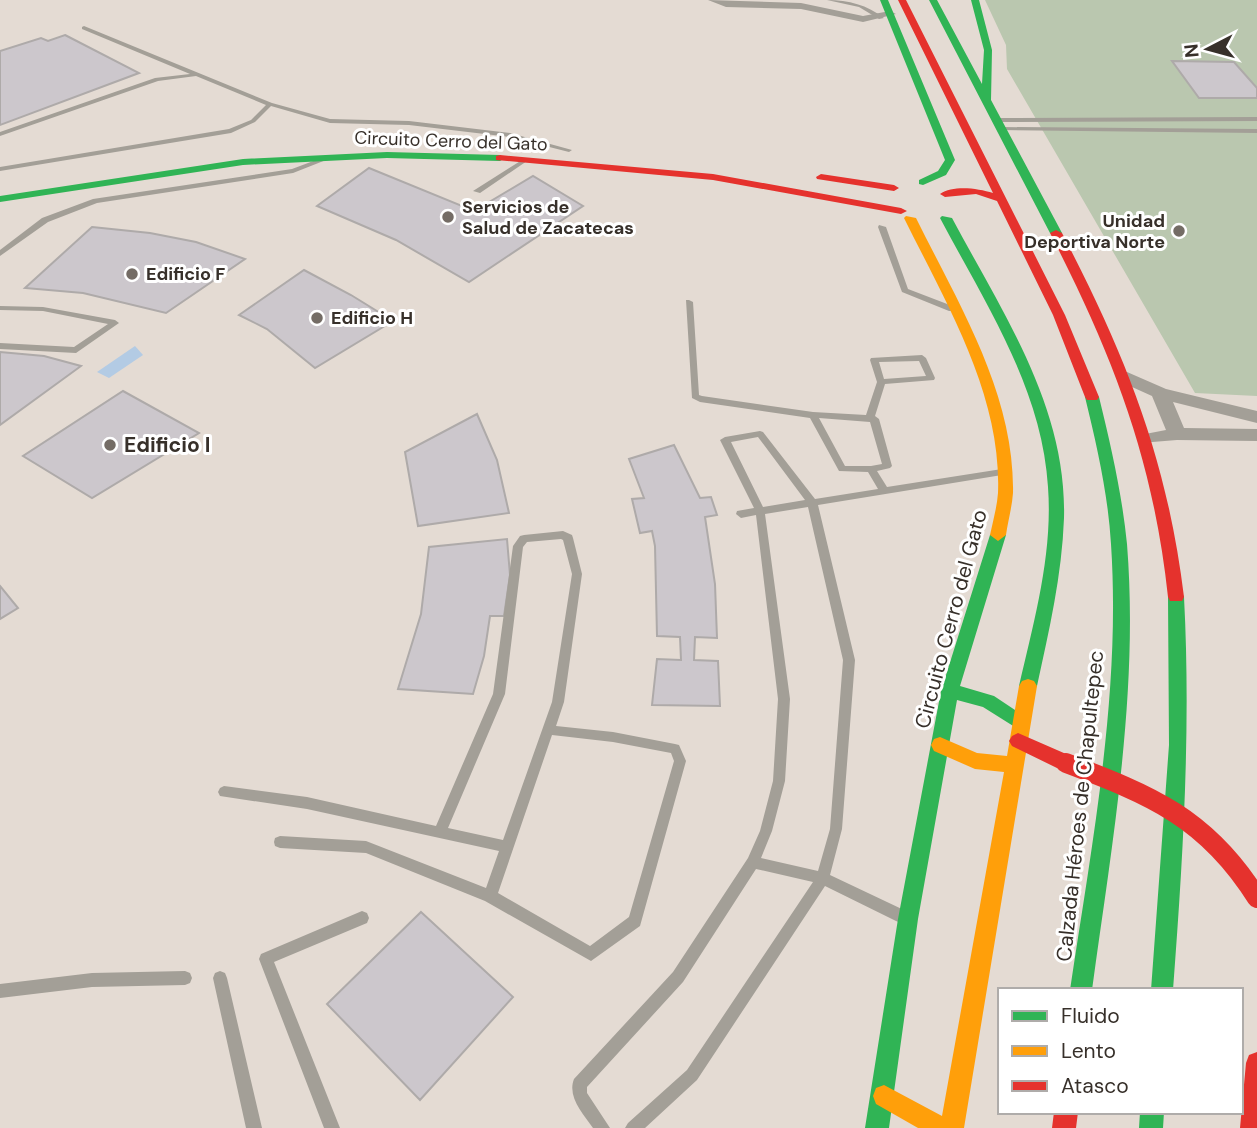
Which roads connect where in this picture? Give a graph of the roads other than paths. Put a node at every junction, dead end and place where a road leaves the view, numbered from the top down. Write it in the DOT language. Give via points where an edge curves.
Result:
graph roads {
  1 [pos="713,0"];
  2 [pos="830,0"];
  3 [pos="902,0"];
  4 [pos="933,0"];
  5 [pos="975,0"];
  6 [pos="885,6"];
  7 [pos="84,28"];
  8 [pos="198,75"];
  9 [pos="986,101"];
  10 [pos="270,104"];
  11 [pos="1257,119"];
  12 [pos="999,124"];
  13 [pos="1257,131"];
  14 [pos="0,134"];
  15 [pos="569,150"];
  16 [pos="327,158"];
  17 [pos="524,162"];
  18 [pos="0,169"];
  19 [pos="767,170"];
  20 [pos="806,175"];
  21 [pos="923,182"];
  22 [pos="0,184"];
  23 [pos="894,188"];
  24 [pos="477,191"];
  25 [pos="945,194"];
  26 [pos="0,199"];
  27 [pos="1001,199"];
  28 [pos="856,203"];
  29 [pos="905,215"];
  30 [pos="946,218"];
  31 [pos="881,227"];
  32 [pos="923,244"];
  33 [pos="0,254"];
  34 [pos="689,302"];
  35 [pos="0,308"];
  36 [pos="955,310"];
  37 [pos="0,346"];
  38 [pos="1126,378"];
  39 [pos="881,382"];
  40 [pos="1160,393"];
  41 [pos="1235,414"];
  42 [pos="813,415"];
  43 [pos="1257,417"];
  44 [pos="870,418"];
  45 [pos="1177,434"];
  46 [pos="1250,434"];
  47 [pos="1147,439"];
  48 [pos="871,469"];
  49 [pos="1005,472"];
  50 [pos="884,491"];
  51 [pos="812,502"];
  52 [pos="760,511"];
  53 [pos="741,514"];
  54 [pos="950,691"];
  55 [pos="1021,723"];
  56 [pos="551,730"];
  57 [pos="1018,741"];
  58 [pos="940,745"];
  59 [pos="1014,765"];
  60 [pos="224,792"];
  61 [pos="440,832"];
  62 [pos="280,842"];
  63 [pos="508,847"];
  64 [pos="753,862"];
  65 [pos="823,878"];
  66 [pos="490,896"];
  67 [pos="1257,898"];
  68 [pos="362,918"];
  69 [pos="908,919"];
  70 [pos="186,978"];
  71 [pos="220,978"];
  72 [pos="1081,988"];
  73 [pos="1162,988"];
  74 [pos="0,991"];
  75 [pos="1257,1063"];
  76 [pos="884,1096"];
  77 [pos="254,1128"];
  78 [pos="332,1128"];
  79 [pos="602,1128"];
  80 [pos="633,1128"];
  81 [pos="877,1128"];
  82 [pos="942,1128"];
  83 [pos="952,1128"];
  84 [pos="1252,1128"];
  1 -- 6 [label="street" via="801,6 859,19"];
  2 -- 6 [label="lane"];
  3 -- 27 [label="street, Calzada Héroes de Chapultepec"];
  4 -- 9 [label="street"];
  5 -- 9 [label="street" via="985,21 990,60"];
  6 -- 21 [label="street" via="950,160 942,173"];
  7 -- 8 [label="lane"];
  8 -- 10 [label="lane"];
  8 -- 14 [label="lane" via="157,79"];
  9 -- 12 [label="street"];
  10 -- 15 [label="lane" via="330,121 409,123 510,135"];
  10 -- 18 [label="lane" via="253,121 231,131"];
  11 -- 12 [label="lane"];
  12 -- 13 [label="lane"];
  12 -- 38 [label="street" via="1090,296"];
  15 -- 19 [label="street, Circuito Cerro del Gato" via="676,157"];
  15 -- 22 [label="street, Circuito Cerro del Gato" via="363,141 250,147"];
  16 -- 17 [label="street, Circuito Cerro del Gato"];
  16 -- 26 [label="street, Circuito Cerro del Gato" via="217,165"];
  16 -- 33 [label="lane" via="293,171 87,203 45,220"];
  17 -- 24 [label="lane"];
  17 -- 28 [label="street, Circuito Cerro del Gato" via="713,177"];
  20 -- 23 [label="street"];
  21 -- 23 [label="street" via="903,182"];
  21 -- 25 [label="street"];
  23 -- 29 [label="street"];
  25 -- 27 [label="street" via="978,191"];
  25 -- 30 [label="street" via="952,211"];
  27 -- 72 [label="street, Calzada Héroes de Chapultepec" via="1068,331 1096,412 1114,504 1120,606 1118,696"];
  28 -- 29 [label="street, Circuito Cerro del Gato"];
  28 -- 31 [label="street"];
  29 -- 30 [label="street" via="923,222"];
  29 -- 32 [label="street, Circuito Cerro del Gato"];
  30 -- 55 [label="street" via="1027,380 1047,430 1053,461 1057,507 1052,561"];
  31 -- 32 [label="street"];
  31 -- 36 [label="lane" via="905,290"];
  32 -- 36 [label="street, Circuito Cerro del Gato"];
  34 -- 42 [label="lane" via="695,396"];
  35 -- 37 [label="lane" via="43,309 116,323 76,350"];
  36 -- 49 [label="street, Circuito Cerro del Gato" via="980,365 1002,434"];
  38 -- 40 [label="street"];
  38 -- 47 [label="street"];
  39 -- 39 [label="lane" via="874,360 922,358 931,378"];
  39 -- 44 [label="lane"];
  40 -- 41 [label="street"];
  40 -- 45 [label="street"];
  41 -- 43 [label="street"];
  41 -- 46 [label="street"];
  42 -- 44 [label="lane"];
  42 -- 48 [label="lane" via="842,469"];
  44 -- 48 [label="lane" via="887,466"];
  45 -- 46 [label="street"];
  45 -- 47 [label="street"];
  47 -- 73 [label="street" via="1167,536 1179,635 1179,773"];
  48 -- 50 [label="lane"];
  49 -- 50 [label="lane"];
  49 -- 54 [label="street, Circuito Cerro del Gato" via="1002,521"];
  50 -- 51 [label="lane"];
  51 -- 52 [label="lane"];
  51 -- 52 [label="lane" via="760,434 725,440"];
  51 -- 65 [label="lane" via="849,660 836,830"];
  52 -- 53 [label="lane"];
  52 -- 64 [label="lane" via="784,699 779,781"];
  54 -- 55 [label="street" via="988,701"];
  54 -- 58 [label="street, Circuito Cerro del Gato"];
  55 -- 57 [label="street"];
  56 -- 61 [label="lane" via="577,574 568,538 563,535 524,539 518,546 499,694"];
  56 -- 63 [label="lane"];
  56 -- 66 [label="lane" via="614,737 675,749 679,754 635,921 592,954"];
  57 -- 59 [label="street"];
  57 -- 67 [label="street, bridge" via="1145,793 1209,831 1248,877"];
  58 -- 59 [label="street" via="979,764"];
  58 -- 69 [label="street, Circuito Cerro del Gato"];
  59 -- 83 [label="street"];
  60 -- 61 [label="lane" via="307,803"];
  61 -- 63 [label="lane"];
  62 -- 66 [label="lane" via="366,847"];
  63 -- 66 [label="lane"];
  64 -- 65 [label="lane"];
  64 -- 79 [label="lane" via="678,977 579,1084 580,1095"];
  65 -- 69 [label="lane"];
  65 -- 80 [label="lane" via="692,1074"];
  68 -- 78 [label="lane" via="266,959"];
  69 -- 76 [label="street, Circuito Cerro del Gato"];
  70 -- 74 [label="lane" via="92,980"];
  71 -- 77 [label="lane"];
  75 -- 84 [label="street"];
  76 -- 81 [label="street, Circuito Cerro del Gato"];
  76 -- 82 [label="street"];
}
